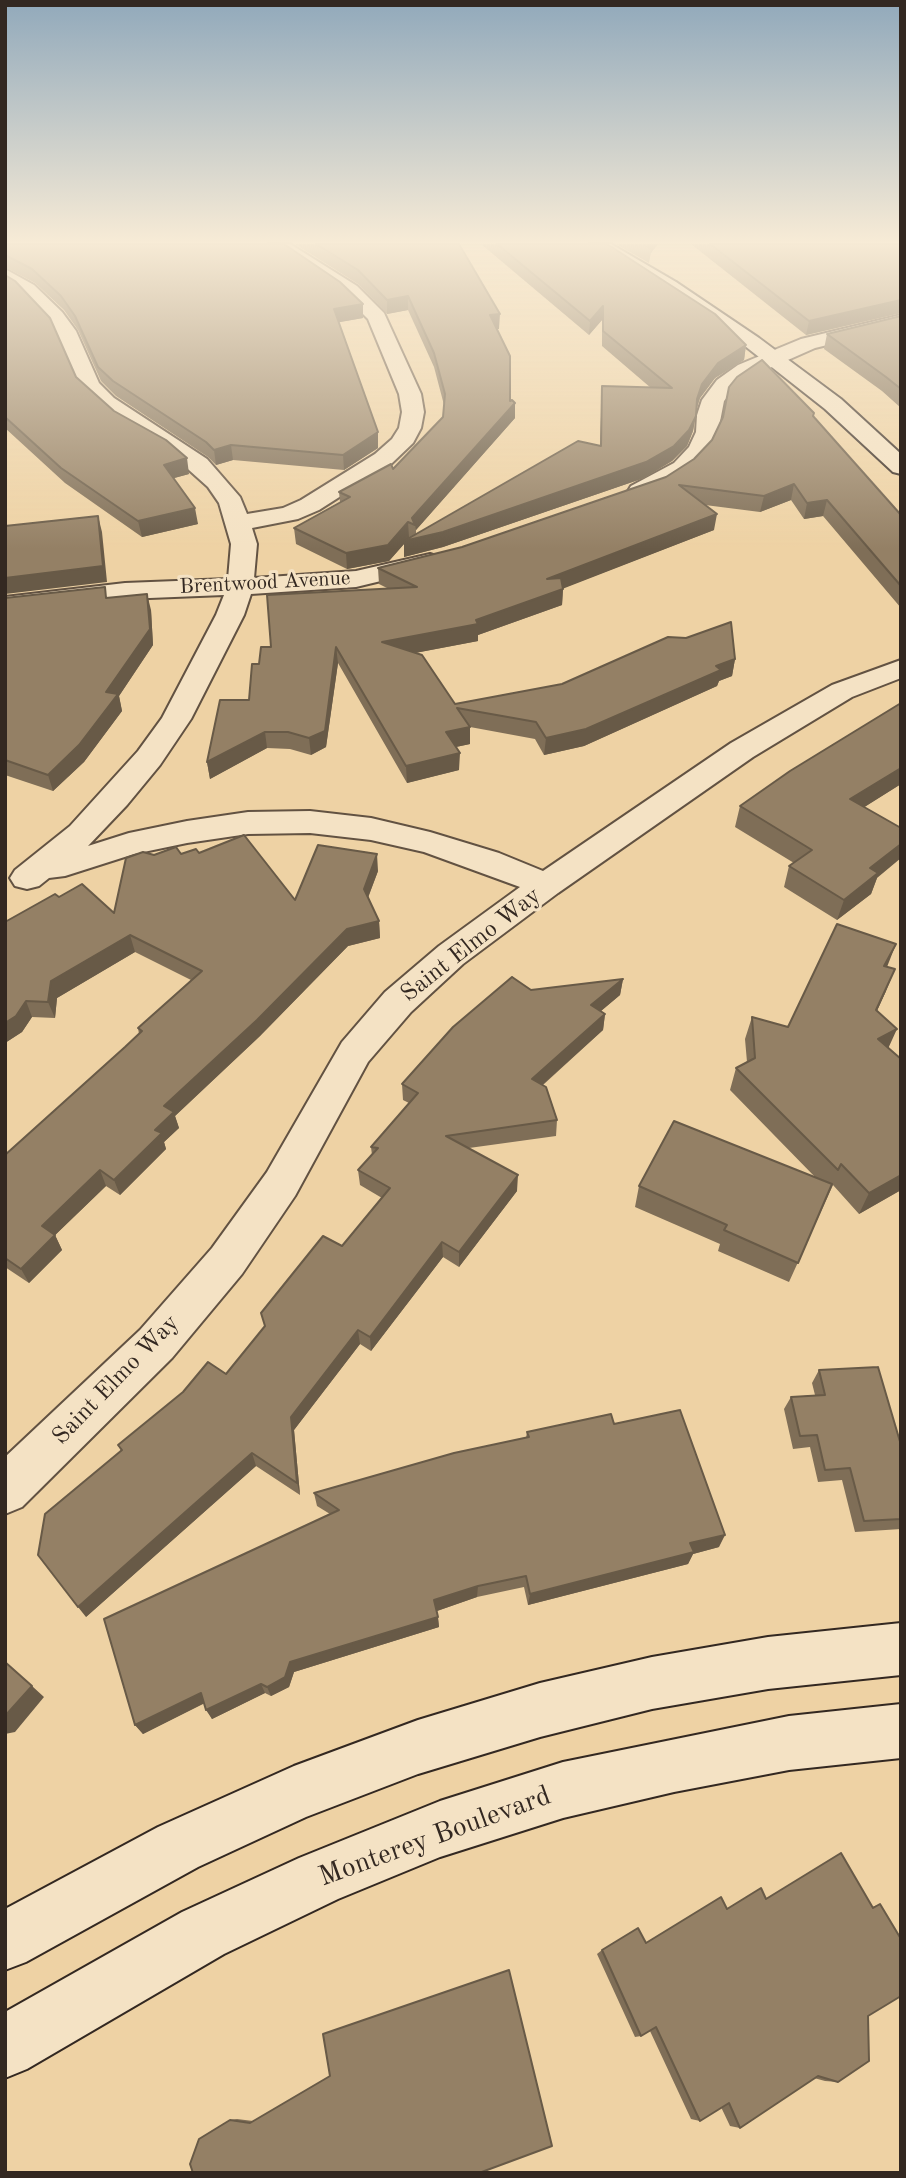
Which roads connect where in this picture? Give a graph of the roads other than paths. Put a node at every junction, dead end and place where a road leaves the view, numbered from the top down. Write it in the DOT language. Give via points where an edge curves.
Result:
graph roads {
  1 [pos="72,346"];
  2 [pos="389,346"];
  3 [pos="756,346"];
  4 [pos="805,346"];
  5 [pos="772,357"];
  6 [pos="901,467"];
  7 [pos="620,498"];
  8 [pos="239,523"];
  9 [pos="452,556"];
  10 [pos="240,587"];
  11 [pos="5,605"];
  12 [pos="901,668"];
  13 [pos="16,883"];
  14 [pos="547,885"];
  15 [pos="5,1490"];
  16 [pos="901,1649"];
  17 [pos="901,1731"];
  18 [pos="5,1941"];
  19 [pos="5,2047"];
  1 -- 8 [label="street" via="97,394 127,419 199,464 231,502"];
  2 -- 8 [label="street" via="413,412 401,443 310,505 277,517"];
  3 -- 5 [label="street"];
  4 -- 5 [label="street"];
  5 -- 6 [label="street" via="833,404"];
  5 -- 7 [label="street" via="725,385 713,400 699,450 682,468"];
  8 -- 10 [label="street" via="244,544"];
  9 -- 10 [label="street, Brentwood Avenue" via="356,579"];
  10 -- 11 [label="street, Brentwood Avenue" via="125,591"];
  10 -- 13 [label="street" via="196,684 149,758 81,834"];
  12 -- 14 [label="street, Saint Elmo Way" via="842,691 795,717"];
  13 -- 14 [label="street" via="129,844 248,823 310,822 371,829 430,843"];
  14 -- 15 [label="street, Saint Elmo Way" via="451,955 398,1002 355,1052 281,1184 227,1261 156,1344"];
  16 -- 18 [label="street" via="768,1662 652,1683 540,1710 418,1747 294,1794 189,1842"];
  17 -- 19 [label="street, Monterey Boulevard" via="789,1743 674,1765 562,1790 440,1829 319,1878 203,1933"];
}
